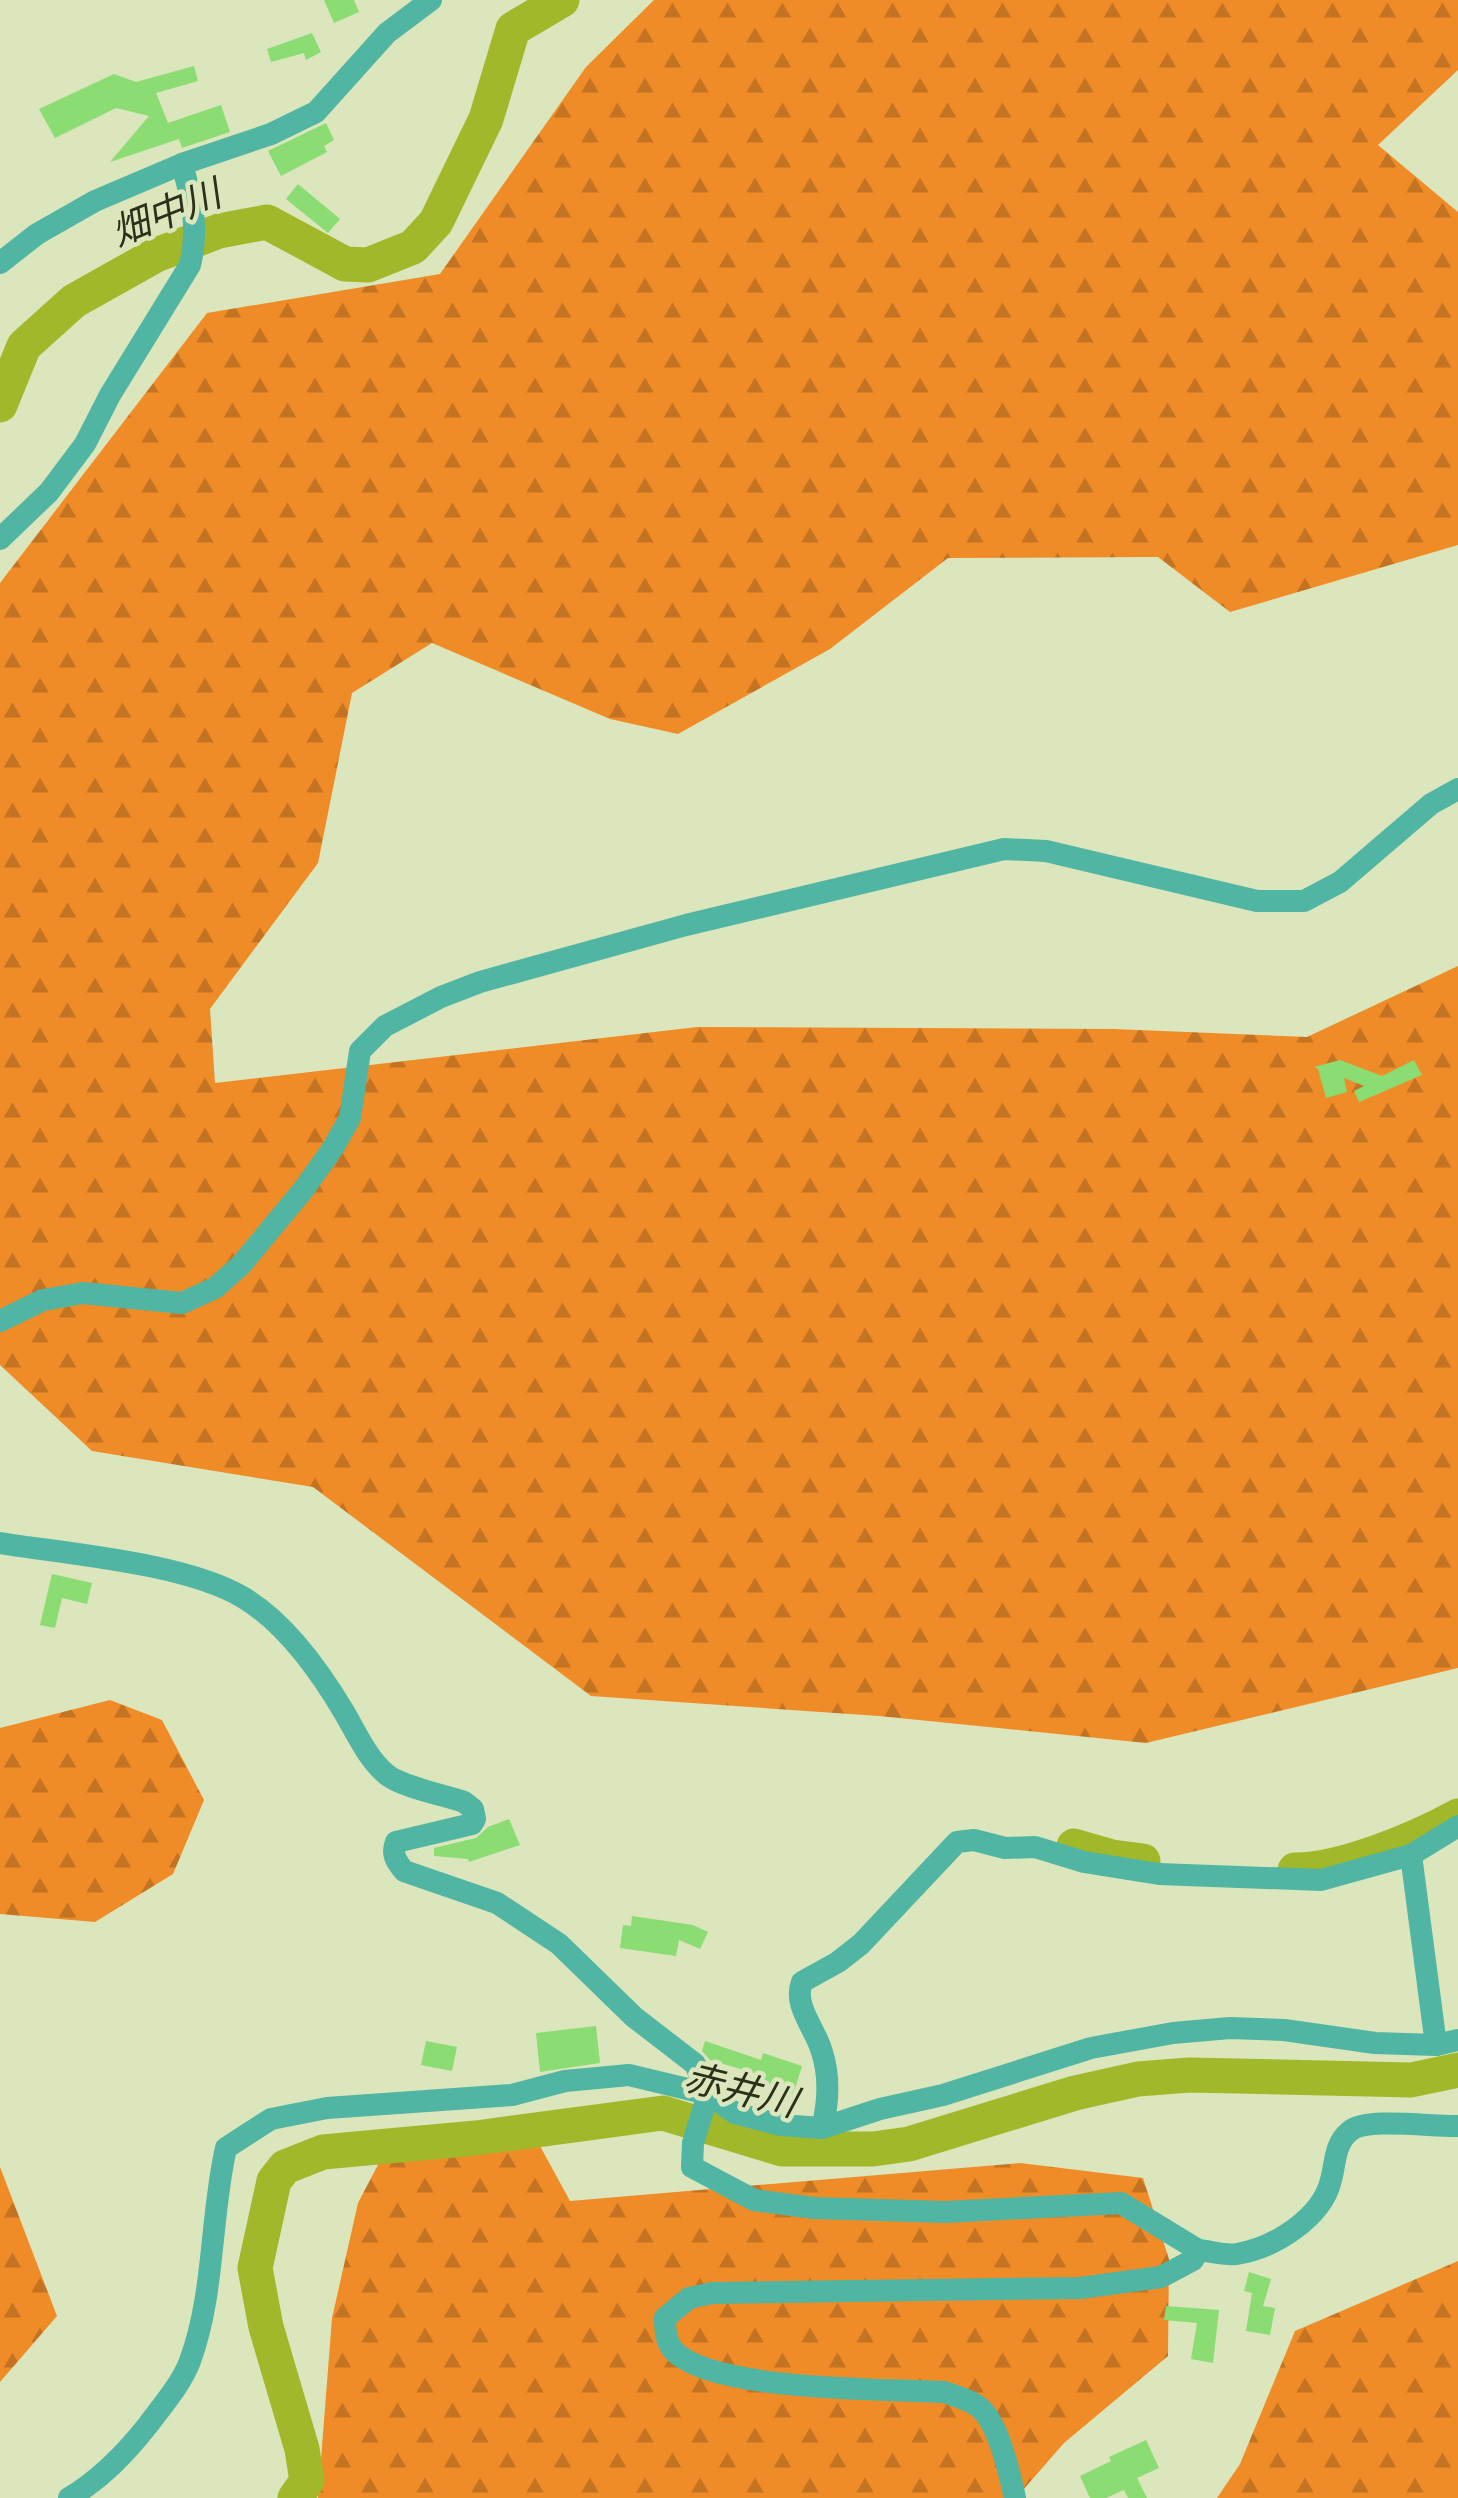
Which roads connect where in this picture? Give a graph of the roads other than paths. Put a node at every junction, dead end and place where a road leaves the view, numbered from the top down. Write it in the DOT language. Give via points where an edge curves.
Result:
graph roads {
  1 [pos="432,0"];
  2 [pos="182,164"];
  3 [pos="0,264"];
  4 [pos="0,539"];
  5 [pos="1458,790"];
  6 [pos="0,1321"];
  7 [pos="0,1543"];
  8 [pos="1458,1826"];
  9 [pos="1412,1855"];
  10 [pos="1447,2042"];
  11 [pos="706,2101"];
  12 [pos="1458,2126"];
  13 [pos="822,2128"];
  14 [pos="1198,2250"];
  15 [pos="69,2498"];
  16 [pos="1015,2498"];
  1 -- 2 [label="street" via="387,33 316,112"];
  2 -- 3 [label="street" via="80,210"];
  2 -- 4 [label="street" via="195,210 190,266 85,444"];
  5 -- 6 [label="street" via="1431,804 1340,882 1304,901 1257,902 1046,851 1004,848 480,982 385,1026 360,1051 350,1118 334,1148 215,1288 182,1303 83,1292 43,1300"];
  7 -- 11 [label="street" via="159,1570 244,1598 303,1654 388,1777 473,1809 472,1824 396,1842 395,1859 404,1871 497,1902 559,1944 634,2017 695,2064"];
  8 -- 9 [label="street"];
  9 -- 10 [label="street"];
  9 -- 13 [label="street" via="1321,1880 1257,1879 1159,1874 1035,1847 957,1842 861,1944 802,1982 798,1992 828,2086"];
  10 -- 13 [label="street" via="1375,2044 1230,2028 1174,2033 1091,2048"];
  11 -- 13 [label="street" via="781,2125"];
  11 -- 14 [label="street" via="692,2167 754,2200 945,2212 1121,2203"];
  11 -- 15 [label="street" via="630,2075 271,2119 226,2148 190,2364 133,2445"];
  12 -- 14 [label="street" via="1379,2121 1352,2129 1336,2151 1331,2184 1318,2207 1293,2230 1234,2255"];
  14 -- 16 [label="street" via="1193,2260 1161,2277 1080,2288 712,2293 689,2298 664,2318 672,2350 724,2374 944,2392 982,2409"];
}
